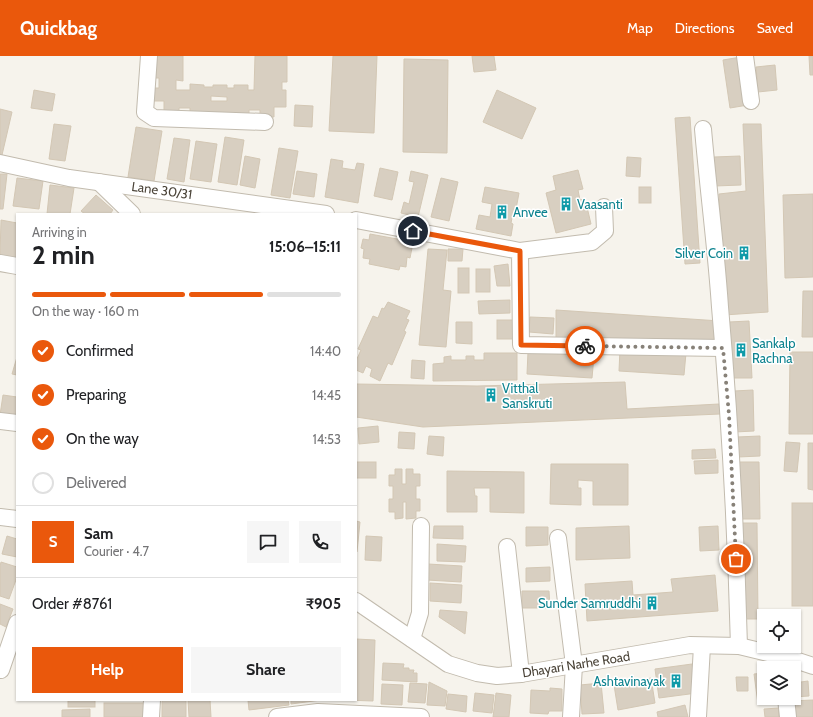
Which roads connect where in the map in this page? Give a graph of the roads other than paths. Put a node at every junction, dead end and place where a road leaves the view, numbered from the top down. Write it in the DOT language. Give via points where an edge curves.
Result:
graph roads {
  1 [pos="149,56"];
  2 [pos="745,56"];
  3 [pos="751,101"];
  4 [pos="264,122"];
  5 [pos="703,129"];
  6 [pos="0,163"];
  7 [pos="99,182"];
  8 [pos="604,207"];
  9 [pos="131,213"];
  10 [pos="319,213"];
  11 [pos="357,220"];
  12 [pos="520,251"];
  13 [pos="0,263"];
  14 [pos="16,266"];
  15 [pos="723,348"];
  16 [pos="0,421"];
  17 [pos="16,423"];
  18 [pos="0,517"];
  19 [pos="16,519"];
  20 [pos="420,526"];
  21 [pos="558,538"];
  22 [pos="507,547"];
  23 [pos="357,602"];
  24 [pos="16,626"];
  25 [pos="412,639"];
  26 [pos="702,646"];
  27 [pos="739,646"];
  28 [pos="782,661"];
  29 [pos="574,665"];
  30 [pos="801,665"];
  31 [pos="813,666"];
  32 [pos="1,670"];
  33 [pos="521,674"];
  34 [pos="152,701"];
  35 [pos="787,705"];
  36 [pos="151,717"];
  37 [pos="277,717"];
  38 [pos="421,717"];
  39 [pos="571,717"];
  40 [pos="698,717"];
  41 [pos="788,717"];
  1 -- 4 [label="street" via="145,112 154,118"];
  2 -- 3 [label="street"];
  5 -- 15 [label="street"];
  6 -- 7 [label="street, Lane 30/31"];
  7 -- 9 [label="street"];
  7 -- 10 [label="street, Lane 30/31"];
  8 -- 12 [label="street" via="604,230 592,242"];
  11 -- 12 [label="street"];
  12 -- 15 [label="street" via="521,345"];
  13 -- 14 [label="street"];
  15 -- 27 [label="street" via="735,522"];
  16 -- 17 [label="street"];
  18 -- 19 [label="street"];
  20 -- 25 [label="street" via="420,613"];
  21 -- 29 [label="street"];
  22 -- 33 [label="street"];
  23 -- 25 [label="street, Dhayari Narhe Road"];
  24 -- 32 [label="street"];
  25 -- 33 [label="street, Dhayari Narhe Road" via="448,664 497,676"];
  26 -- 27 [label="street, Dhayari Narhe Road"];
  26 -- 29 [label="street, Dhayari Narhe Road"];
  26 -- 40 [label="street"];
  27 -- 28 [label="street, Dhayari Narhe Road"];
  29 -- 33 [label="street, Dhayari Narhe Road"];
  29 -- 39 [label="street"];
  30 -- 31 [label="street, Dhayari Narhe Road"];
  34 -- 36 [label="street"];
  35 -- 41 [label="street"];
  37 -- 38 [label="street" via="318,712"];
}
